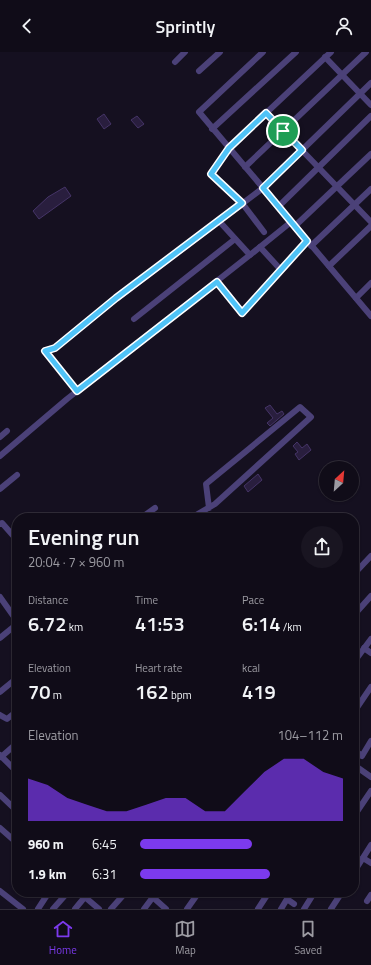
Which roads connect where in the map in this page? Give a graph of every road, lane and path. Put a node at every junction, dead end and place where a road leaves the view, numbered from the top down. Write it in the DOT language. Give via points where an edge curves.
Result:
graph roads {
  1 [pos="185,52"];
  2 [pos="220,52"];
  3 [pos="262,52"];
  4 [pos="296,52"];
  5 [pos="331,52"];
  6 [pos="366,52"];
  7 [pos="325,58"];
  8 [pos="176,62"];
  9 [pos="199,71"];
  10 [pos="342,75"];
  11 [pos="371,83"];
  12 [pos="360,94"];
  13 [pos="371,105"];
  14 [pos="266,113"];
  15 [pos="371,116"];
  16 [pos="212,129"];
  17 [pos="283,131"];
  18 [pos="229,148"];
  19 [pos="302,150"];
  20 [pos="371,154"];
  21 [pos="244,167"];
  22 [pos="319,168"];
  23 [pos="337,186"];
  24 [pos="263,188"];
  25 [pos="371,189"];
  26 [pos="242,203"];
  27 [pos="354,205"];
  28 [pos="278,207"];
  29 [pos="219,221"];
  30 [pos="371,222"];
  31 [pos="293,224"];
  32 [pos="371,226"];
  33 [pos="264,232"];
  34 [pos="235,239"];
  35 [pos="309,243"];
  36 [pos="260,247"];
  37 [pos="250,255"];
  38 [pos="329,266"];
  39 [pos="281,270"];
  40 [pos="217,282"];
  41 [pos="371,283"];
  42 [pos="356,298"];
  43 [pos="371,316"];
  44 [pos="134,319"];
  45 [pos="77,391"];
  46 [pos="7,431"];
  47 [pos="0,437"];
  48 [pos="0,456"];
  49 [pos="17,475"];
  50 [pos="0,489"];
  51 [pos="155,508"];
  52 [pos="209,508"];
  53 [pos="148,513"];
  54 [pos="200,513"];
  55 [pos="0,524"];
  56 [pos="12,534"];
  57 [pos="371,556"];
  58 [pos="359,569"];
  59 [pos="371,596"];
  60 [pos="0,597"];
  61 [pos="359,609"];
  62 [pos="12,615"];
  63 [pos="12,627"];
  64 [pos="0,638"];
  65 [pos="371,639"];
  66 [pos="364,648"];
  67 [pos="371,653"];
  68 [pos="359,655"];
  69 [pos="12,682"];
  70 [pos="371,687"];
  71 [pos="0,692"];
  72 [pos="359,705"];
  73 [pos="0,715"];
  74 [pos="12,715"];
  75 [pos="371,741"];
  76 [pos="12,747"];
  77 [pos="359,754"];
  78 [pos="1,756"];
  79 [pos="12,767"];
  80 [pos="359,770"];
  81 [pos="371,777"];
  82 [pos="371,792"];
  83 [pos="0,795"];
  84 [pos="12,806"];
  85 [pos="359,809"];
  86 [pos="0,828"];
  87 [pos="12,839"];
  88 [pos="371,845"];
  89 [pos="363,858"];
  90 [pos="371,863"];
  91 [pos="359,864"];
  92 [pos="0,891"];
  93 [pos="371,895"];
  94 [pos="46,897"];
  95 [pos="64,897"];
  96 [pos="85,897"];
  97 [pos="89,897"];
  98 [pos="122,897"];
  99 [pos="153,897"];
  100 [pos="195,897"];
  101 [pos="266,897"];
  102 [pos="312,897"];
  103 [pos="339,897"];
  104 [pos="367,901"];
  105 [pos="294,904"];
  106 [pos="19,908"];
  107 [pos="38,909"];
  108 [pos="53,909"];
  109 [pos="75,909"];
  110 [pos="99,909"];
  111 [pos="111,909"];
  112 [pos="144,909"];
  113 [pos="166,909"];
  114 [pos="187,909"];
  115 [pos="258,909"];
  116 [pos="281,909"];
  117 [pos="304,909"];
  118 [pos="331,909"];
  1 -- 8 [label="street"];
  2 -- 9 [label="street"];
  3 -- 16 [label="street" via="199,112"];
  4 -- 16 [label="street"];
  5 -- 7 [label="street"];
  6 -- 10 [label="street"];
  7 -- 10 [label="street"];
  7 -- 14 [label="street"];
  10 -- 12 [label="street"];
  10 -- 17 [label="street"];
  11 -- 12 [label="street"];
  12 -- 13 [label="street"];
  12 -- 19 [label="street"];
  14 -- 17 [label="street"];
  14 -- 18 [label="street"];
  15 -- 22 [label="street"];
  16 -- 18 [label="street"];
  17 -- 19 [label="street"];
  17 -- 21 [label="street"];
  18 -- 21 [label="street"];
  18 -- 26 [label="street" via="211,174"];
  19 -- 22 [label="street"];
  19 -- 24 [label="street"];
  20 -- 23 [label="street"];
  21 -- 24 [label="street"];
  22 -- 23 [label="street"];
  22 -- 28 [label="street"];
  23 -- 27 [label="street"];
  23 -- 31 [label="street"];
  24 -- 26 [label="street"];
  24 -- 28 [label="street"];
  25 -- 27 [label="street"];
  26 -- 29 [label="street"];
  26 -- 33 [label="street"];
  27 -- 30 [label="street"];
  27 -- 35 [label="street"];
  28 -- 31 [label="street"];
  29 -- 34 [label="street"];
  29 -- 45 [label="street" via="116,298 55,348 45,351"];
  31 -- 35 [label="street"];
  31 -- 36 [label="street"];
  32 -- 38 [label="street"];
  34 -- 37 [label="street"];
  34 -- 44 [label="street"];
  35 -- 38 [label="street"];
  35 -- 39 [label="street"];
  36 -- 37 [label="street"];
  36 -- 39 [label="street"];
  37 -- 40 [label="street"];
  38 -- 42 [label="street"];
  39 -- 40 [label="street" via="242,313"];
  40 -- 45 [label="street"];
  41 -- 42 [label="street"];
  42 -- 43 [label="street"];
  45 -- 48 [label="street"];
  46 -- 47 [label="street"];
  49 -- 50 [label="street"];
  51 -- 53 [label="street"];
  52 -- 52 [label="street" via="248,475 311,417 300,407 206,484"];
  52 -- 54 [label="street"];
  55 -- 56 [label="street" via="2,523"];
  57 -- 58 [label="street"];
  59 -- 61 [label="street"];
  60 -- 62 [label="street"];
  63 -- 64 [label="street"];
  65 -- 66 [label="street"];
  66 -- 67 [label="street"];
  66 -- 68 [label="street"];
  69 -- 71 [label="street"];
  70 -- 72 [label="street"];
  73 -- 74 [label="street" via="7,719"];
  75 -- 77 [label="street" via="362,756"];
  76 -- 78 [label="street"];
  78 -- 79 [label="street"];
  80 -- 81 [label="street"];
  82 -- 85 [label="street"];
  83 -- 84 [label="street"];
  86 -- 87 [label="street"];
  88 -- 89 [label="street"];
  89 -- 90 [label="street"];
  89 -- 91 [label="street"];
  92 -- 106 [label="street"];
  93 -- 104 [label="street"];
  94 -- 107 [label="street"];
  95 -- 108 [label="street"];
  96 -- 109 [label="street"];
  97 -- 110 [label="street"];
  98 -- 111 [label="street"];
  99 -- 112 [label="street"];
  99 -- 113 [label="street"];
  100 -- 114 [label="street"];
  101 -- 115 [label="street"];
  102 -- 117 [label="street"];
  103 -- 118 [label="street"];
  105 -- 116 [label="street" via="288,899"];
}
